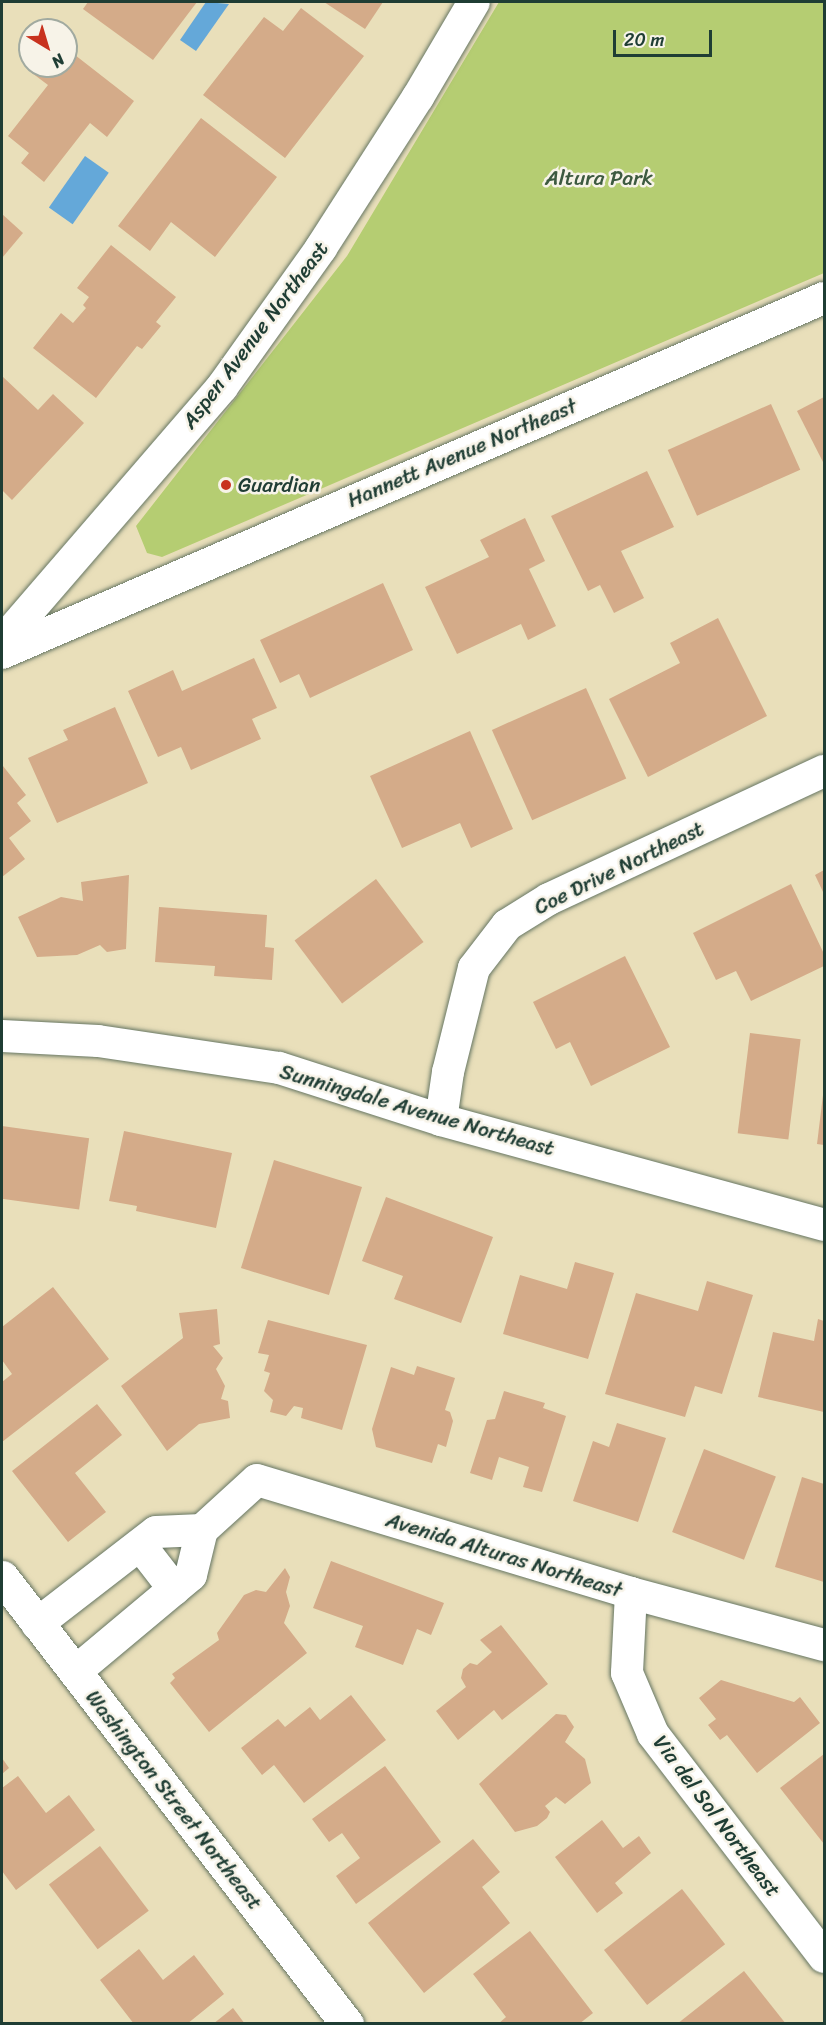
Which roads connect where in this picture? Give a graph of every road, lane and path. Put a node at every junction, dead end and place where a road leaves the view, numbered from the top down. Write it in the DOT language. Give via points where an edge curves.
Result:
graph roads {
  1 [pos="474,2"];
  2 [pos="825,298"];
  3 [pos="2,642"];
  4 [pos="2,653"];
  5 [pos="825,771"];
  6 [pos="2,1036"];
  7 [pos="441,1120"];
  8 [pos="825,1225"];
  9 [pos="202,1530"];
  10 [pos="140,1545"];
  11 [pos="2,1577"];
  12 [pos="174,1589"];
  13 [pos="631,1593"];
  14 [pos="38,1624"];
  15 [pos="825,1645"];
  16 [pos="75,1672"];
  17 [pos="825,1957"];
  18 [pos="347,2024"];
  1 -- 3 [label="street, Aspen Avenue Northeast" via="321,248 222,387"];
  2 -- 4 [label="street, Hannett Avenue Northeast"];
  5 -- 7 [label="street, Coe Drive Northeast" via="549,899 507,925 474,968 448,1072"];
  6 -- 7 [label="street, Sunningdale Avenue Northeast" via="98,1041 279,1068"];
  7 -- 8 [label="street, Sunningdale Avenue Northeast"];
  9 -- 10 [label="street" via="156,1532"];
  9 -- 12 [label="street" via="191,1575"];
  9 -- 13 [label="street, Avenida Alturas Northeast" via="257,1480"];
  10 -- 12 [label="street"];
  10 -- 14 [label="street"];
  11 -- 14 [label="street, Washington Street Northeast"];
  12 -- 16 [label="street"];
  13 -- 15 [label="street, Avenida Alturas Northeast"];
  13 -- 17 [label="street, Via del Sol Northeast" via="627,1673 653,1734"];
  14 -- 16 [label="street, Washington Street Northeast"];
  16 -- 18 [label="street, Washington Street Northeast"];
}
